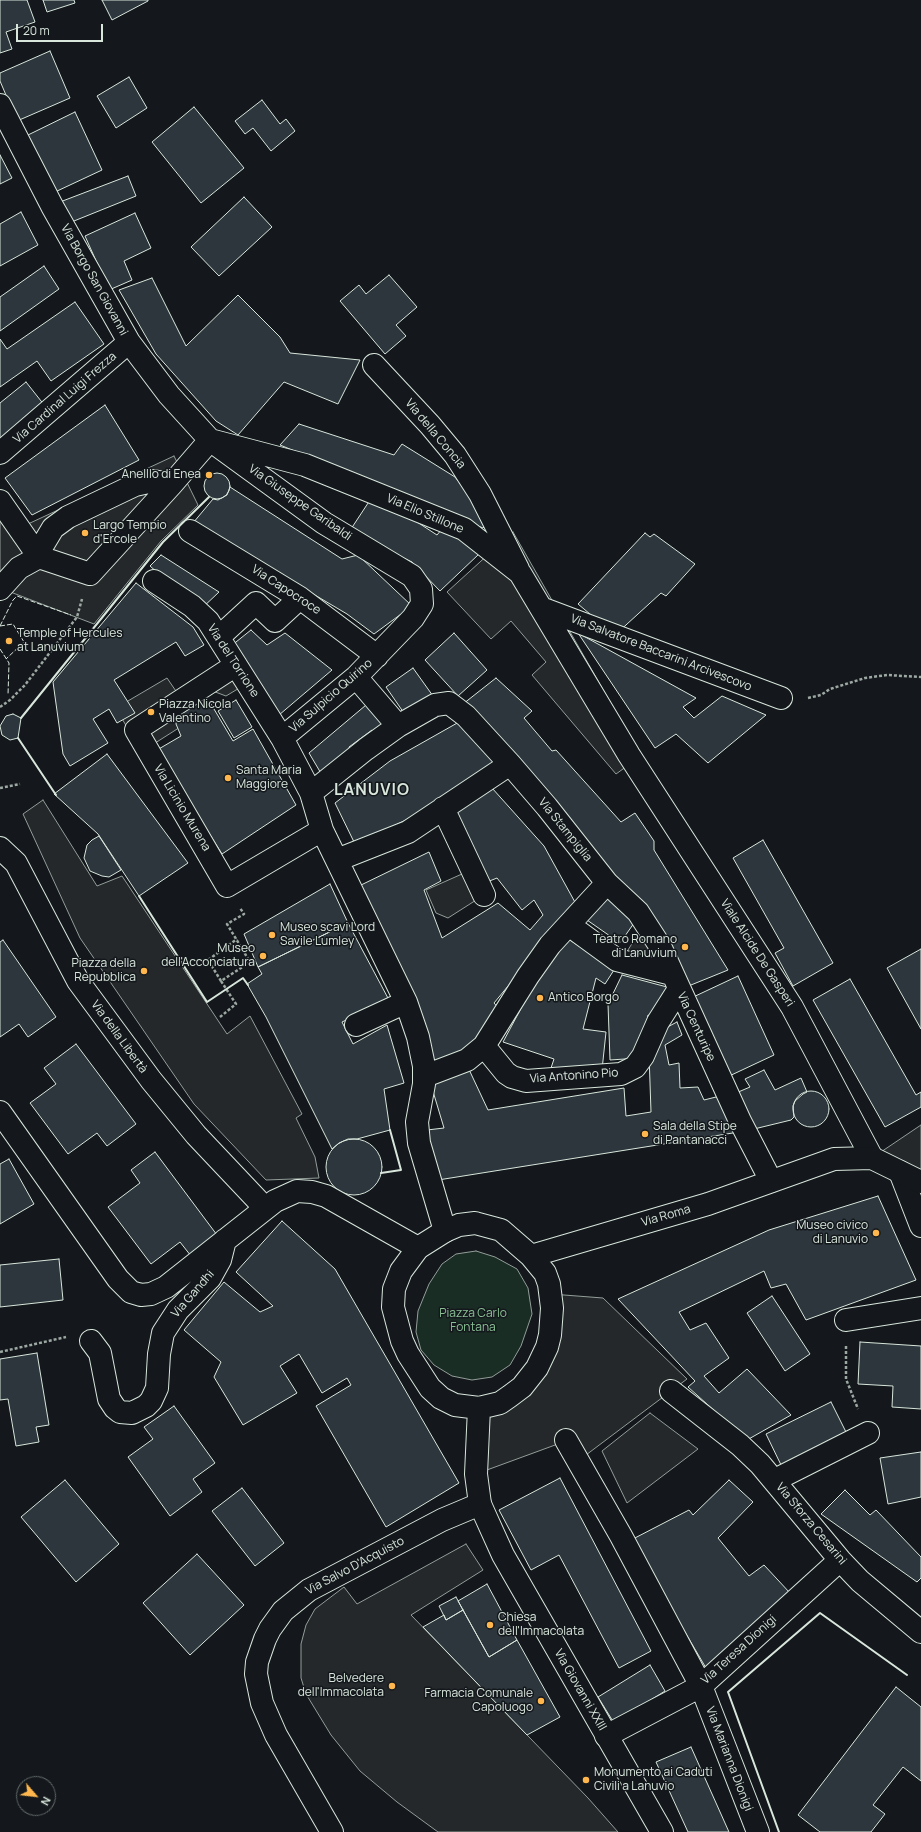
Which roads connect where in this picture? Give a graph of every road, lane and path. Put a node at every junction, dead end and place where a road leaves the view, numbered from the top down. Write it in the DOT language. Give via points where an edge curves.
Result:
graph roads {
  1 [pos="0,105"];
  2 [pos="129,342"];
  3 [pos="374,365"];
  4 [pos="210,440"];
  5 [pos="0,453"];
  6 [pos="172,484"];
  7 [pos="0,501"];
  8 [pos="190,530"];
  9 [pos="39,557"];
  10 [pos="520,573"];
  11 [pos="90,574"];
  12 [pos="154,581"];
  13 [pos="0,589"];
  14 [pos="423,597"];
  15 [pos="300,598"];
  16 [pos="541,608"];
  17 [pos="219,636"];
  18 [pos="377,656"];
  19 [pos="236,665"];
  20 [pos="356,677"];
  21 [pos="921,677"];
  22 [pos="781,698"];
  23 [pos="0,706"];
  24 [pos="398,726"];
  25 [pos="282,738"];
  26 [pos="629,755"];
  27 [pos="510,764"];
  28 [pos="20,784"];
  29 [pos="0,788"];
  30 [pos="311,794"];
  31 [pos="443,808"];
  32 [pos="322,830"];
  33 [pos="0,848"];
  34 [pos="337,860"];
  35 [pos="608,883"];
  36 [pos="227,886"];
  37 [pos="484,895"];
  38 [pos="569,925"];
  39 [pos="237,940"];
  40 [pos="221,980"];
  41 [pos="676,981"];
  42 [pos="406,1002"];
  43 [pos="220,1017"];
  44 [pos="356,1025"];
  45 [pos="484,1046"];
  46 [pos="425,1076"];
  47 [pos="0,1112"];
  48 [pos="872,1158"];
  49 [pos="900,1172"];
  50 [pos="771,1181"];
  51 [pos="921,1182"];
  52 [pos="265,1208"];
  53 [pos="921,1226"];
  54 [pos="445,1231"];
  55 [pos="225,1240"];
  56 [pos="418,1248"];
  57 [pos="531,1256"];
  58 [pos="921,1308"];
  59 [pos="846,1320"];
  60 [pos="92,1341"];
  61 [pos="0,1352"];
  62 [pos="671,1391"];
  63 [pos="479,1408"];
  64 [pos="868,1433"];
  65 [pos="566,1440"];
  66 [pos="775,1480"];
  67 [pos="480,1504"];
  68 [pos="840,1560"];
  69 [pos="921,1632"];
  70 [pos="700,1686"];
  71 [pos="606,1736"];
  72 [pos="332,1832"];
  73 [pos="662,1832"];
  74 [pos="758,1832"];
  1 -- 2 [label="street, Via Borgo San Giovanni" via="52,206"];
  2 -- 4 [label="street, Via Borgo San Giovanni" via="156,379"];
  2 -- 5 [label="street, Via Cardinal Luigi Frezza"];
  3 -- 10 [label="street, Via della Concia" via="455,455 491,513"];
  4 -- 6 [label="street"];
  4 -- 10 [label="street, Via Elio Stillone" via="305,465 464,529"];
  4 -- 14 [label="street, Via Giuseppe Garibaldi" via="324,524 412,576"];
  6 -- 9 [label="street" via="153,481 135,485 68,517 53,528 41,548"];
  6 -- 11 [label="street"];
  7 -- 9 [label="street"];
  8 -- 15 [label="street, Via Capocroce"];
  9 -- 11 [label="street"];
  9 -- 13 [label="street" via="10,576"];
  10 -- 16 [label="street, Via Elio Stillone"];
  11 -- 23 [label="path" via="77,617 25,685"];
  12 -- 17 [label="street, Via del Torrione" via="192,606"];
  14 -- 18 [label="street, Via Sulpicio Quirino" via="418,612"];
  15 -- 17 [label="street" via="275,621 256,603"];
  15 -- 18 [label="street, Via Capocroce"];
  16 -- 22 [label="street, Via Salvatore Baccarini Arcivescovo"];
  16 -- 26 [label="street, Via Elio Stillone"];
  17 -- 19 [label="street, Via del Torrione"];
  18 -- 20 [label="street, Via Sulpicio Quirino"];
  19 -- 25 [label="street, Via del Torrione"];
  19 -- 36 [label="street, Via Licinio Murena" via="136,730"];
  20 -- 24 [label="street"];
  20 -- 25 [label="street, Via Sulpicio Quirino"];
  21 -- 22 [label="path" via="887,675 865,678 830,689 821,696"];
  24 -- 27 [label="street, Via Stampiglia" via="435,705 449,703 466,716"];
  24 -- 30 [label="street, Via Stampiglia"];
  25 -- 30 [label="street, Via del Torrione"];
  26 -- 48 [label="street, Viale Alcide De Gasperi" via="792,1007"];
  27 -- 31 [label="street"];
  27 -- 35 [label="street, Via Stampiglia"];
  28 -- 29 [label="path"];
  30 -- 32 [label="street, Via del Torrione"];
  31 -- 34 [label="street" via="408,832"];
  31 -- 37 [label="street"];
  32 -- 34 [label="street, Via del Torrione"];
  32 -- 36 [label="street"];
  33 -- 52 [label="street, Via della Libertà" via="16,863 78,981 151,1080 196,1135"];
  34 -- 42 [label="street, Via del Torrione"];
  35 -- 38 [label="street"];
  35 -- 41 [label="street, Via Centuripe" via="638,912 660,946"];
  36 -- 39 [label="path" via="244,914 228,924"];
  38 -- 41 [label="street" via="618,960"];
  38 -- 45 [label="street" via="535,965"];
  39 -- 40 [label="path" via="208,960"];
  39 -- 40 [label="path" via="250,962"];
  40 -- 43 [label="path" via="236,1004"];
  41 -- 45 [label="street, Via Antonino Pio" via="643,1056 635,1067 621,1074 526,1081 512,1077"];
  41 -- 50 [label="street, Via Centuripe" via="740,1121"];
  42 -- 44 [label="street"];
  42 -- 46 [label="street, Via del Torrione" via="418,1036"];
  45 -- 46 [label="street" via="467,1060"];
  46 -- 54 [label="street" via="418,1113 418,1133"];
  47 -- 55 [label="street, Via Gandhi" via="118,1279 131,1292 140,1295 160,1291"];
  48 -- 49 [label="street"];
  48 -- 50 [label="street, Via Roma" via="834,1159"];
  49 -- 51 [label="street"];
  49 -- 53 [label="street"];
  50 -- 57 [label="street, Via Roma" via="708,1204"];
  52 -- 55 [label="street, Via Gandhi"];
  52 -- 56 [label="street, Via Gandhi" via="290,1193 305,1190 334,1200"];
  54 -- 56 [label="street"];
  54 -- 57 [label="street" via="459,1225 476,1223 493,1226 508,1235"];
  55 -- 60 [label="street, Via Gandhi" via="220,1260 210,1278 178,1310 163,1333 157,1388 146,1406 132,1413 120,1412 115,1408 109,1398 100,1352"];
  56 -- 63 [label="street" via="404,1267 394,1289 393,1307 402,1341 423,1378 441,1398 455,1405"];
  57 -- 63 [label="street" via="545,1274 551,1294 552,1321 547,1347 537,1368 522,1387 500,1403"];
  58 -- 59 [label="street"];
  59 -- 64 [label="path" via="846,1379"];
  60 -- 61 [label="path" via="71,1336"];
  62 -- 66 [label="street, Via Sforza Cesarini" via="740,1446"];
  63 -- 67 [label="street, Via Giovanni XXIII" via="476,1466"];
  64 -- 66 [label="street"];
  65 -- 70 [label="street, Via Marianna Dionigi" via="621,1536"];
  66 -- 68 [label="street, Via Sforza Cesarini" via="806,1522"];
  67 -- 71 [label="street, Via Giovanni XXIII" via="503,1555"];
  67 -- 72 [label="street, Via Salvo D'Acquisto" via="442,1520 309,1590 283,1611 265,1639 257,1662 256,1674 262,1703 276,1735"];
  68 -- 69 [label="street, Via Sforza Cesarini" via="860,1581"];
  68 -- 70 [label="street, Via Teresa Dionigi"];
  70 -- 71 [label="street, Via Teresa Dionigi"];
  70 -- 74 [label="street, Via Marianna Dionigi"];
  71 -- 73 [label="street, Via Giovanni XXIII"];
}
